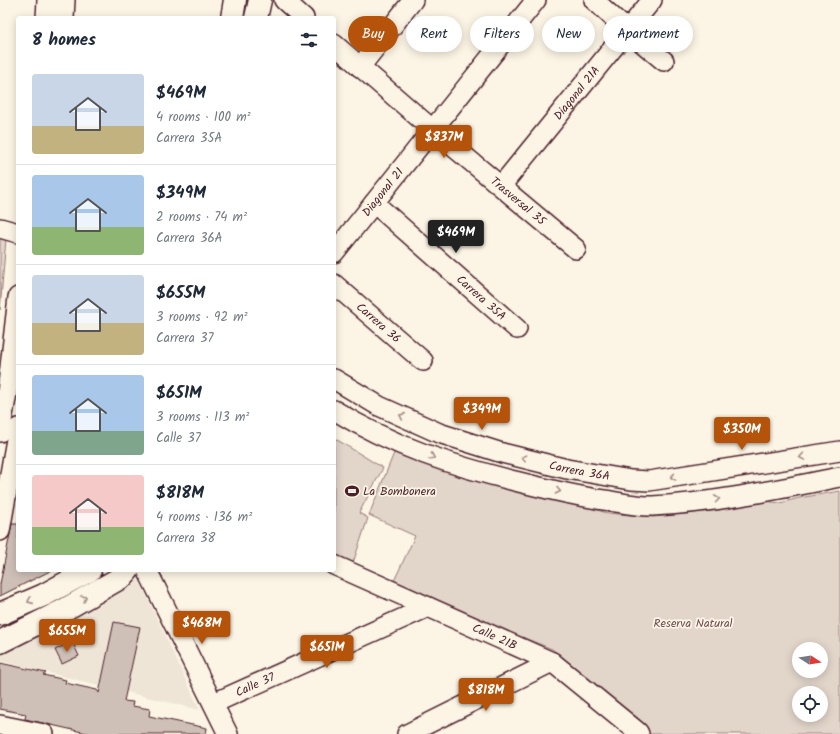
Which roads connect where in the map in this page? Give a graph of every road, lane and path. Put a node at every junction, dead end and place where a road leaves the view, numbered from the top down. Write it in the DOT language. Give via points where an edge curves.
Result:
graph roads {
  1 [pos="47,0"];
  2 [pos="65,0"];
  3 [pos="235,0"];
  4 [pos="260,0"];
  5 [pos="284,0"];
  6 [pos="413,0"];
  7 [pos="536,0"];
  8 [pos="594,0"];
  9 [pos="652,0"];
  10 [pos="46,16"];
  11 [pos="64,16"];
  12 [pos="232,16"];
  13 [pos="256,16"];
  14 [pos="302,16"];
  15 [pos="612,16"];
  16 [pos="639,16"];
  17 [pos="336,46"];
  18 [pos="609,52"];
  19 [pos="653,52"];
  20 [pos="664,61"];
  21 [pos="360,67"];
  22 [pos="432,129"];
  23 [pos="501,186"];
  24 [pos="374,202"];
  25 [pos="0,228"];
  26 [pos="16,232"];
  27 [pos="576,248"];
  28 [pos="336,250"];
  29 [pos="336,286"];
  30 [pos="16,316"];
  31 [pos="517,329"];
  32 [pos="424,361"];
  33 [pos="336,380"];
  34 [pos="336,411"];
  35 [pos="0,432"];
  36 [pos="16,439"];
  37 [pos="840,451"];
  38 [pos="840,477"];
  39 [pos="0,531"];
  40 [pos="336,566"];
  41 [pos="86,572"];
  42 [pos="126,572"];
  43 [pos="148,572"];
  44 [pos="428,607"];
  45 [pos="0,614"];
  46 [pos="0,642"];
  47 [pos="552,662"];
  48 [pos="214,704"];
  49 [pos="0,725"];
  50 [pos="435,727"];
  51 [pos="637,733"];
  52 [pos="44,734"];
  53 [pos="228,734"];
  54 [pos="407,734"];
  1 -- 10 [label="street"];
  2 -- 11 [label="street"];
  3 -- 12 [label="main road"];
  4 -- 13 [label="main road"];
  5 -- 14 [label="street"];
  6 -- 21 [label="street"];
  7 -- 22 [label="street, Diagonal 21"];
  8 -- 15 [label="street"];
  9 -- 16 [label="street, Diagonal 21A"];
  17 -- 21 [label="street, Trasversal 35"];
  18 -- 23 [label="street, Diagonal 21A"];
  19 -- 20 [label="street"];
  21 -- 22 [label="street, Trasversal 35"];
  22 -- 23 [label="street, Trasversal 35"];
  22 -- 24 [label="street, Diagonal 21"];
  23 -- 27 [label="street, Trasversal 35"];
  24 -- 28 [label="street, Diagonal 21"];
  24 -- 31 [label="street, Carrera 35A"];
  25 -- 26 [label="street"];
  29 -- 32 [label="street, Carrera 36"];
  30 -- 35 [label="street" via="8,393"];
  37 -- 33 [label="street, Carrera 36A, one-way" via="640,481 566,469 502,453 439,433 379,406"];
  34 -- 38 [label="street, Carrera 36A, one-way" via="395,443 440,460 532,485 624,503 650,506 718,499"];
  36 -- 39 [label="street"];
  40 -- 44 [label="street, Calle 21B"];
  41 -- 45 [label="main road, one-way" via="44,595"];
  46 -- 42 [label="main road, one-way" via="70,606 122,577"];
  43 -- 48 [label="street"];
  44 -- 47 [label="street, Calle 21B"];
  44 -- 48 [label="street, Calle 37"];
  47 -- 50 [label="street"];
  47 -- 51 [label="street, Calle 21B"];
  48 -- 53 [label="street"];
  49 -- 52 [label="street"];
  50 -- 54 [label="street"];
}
